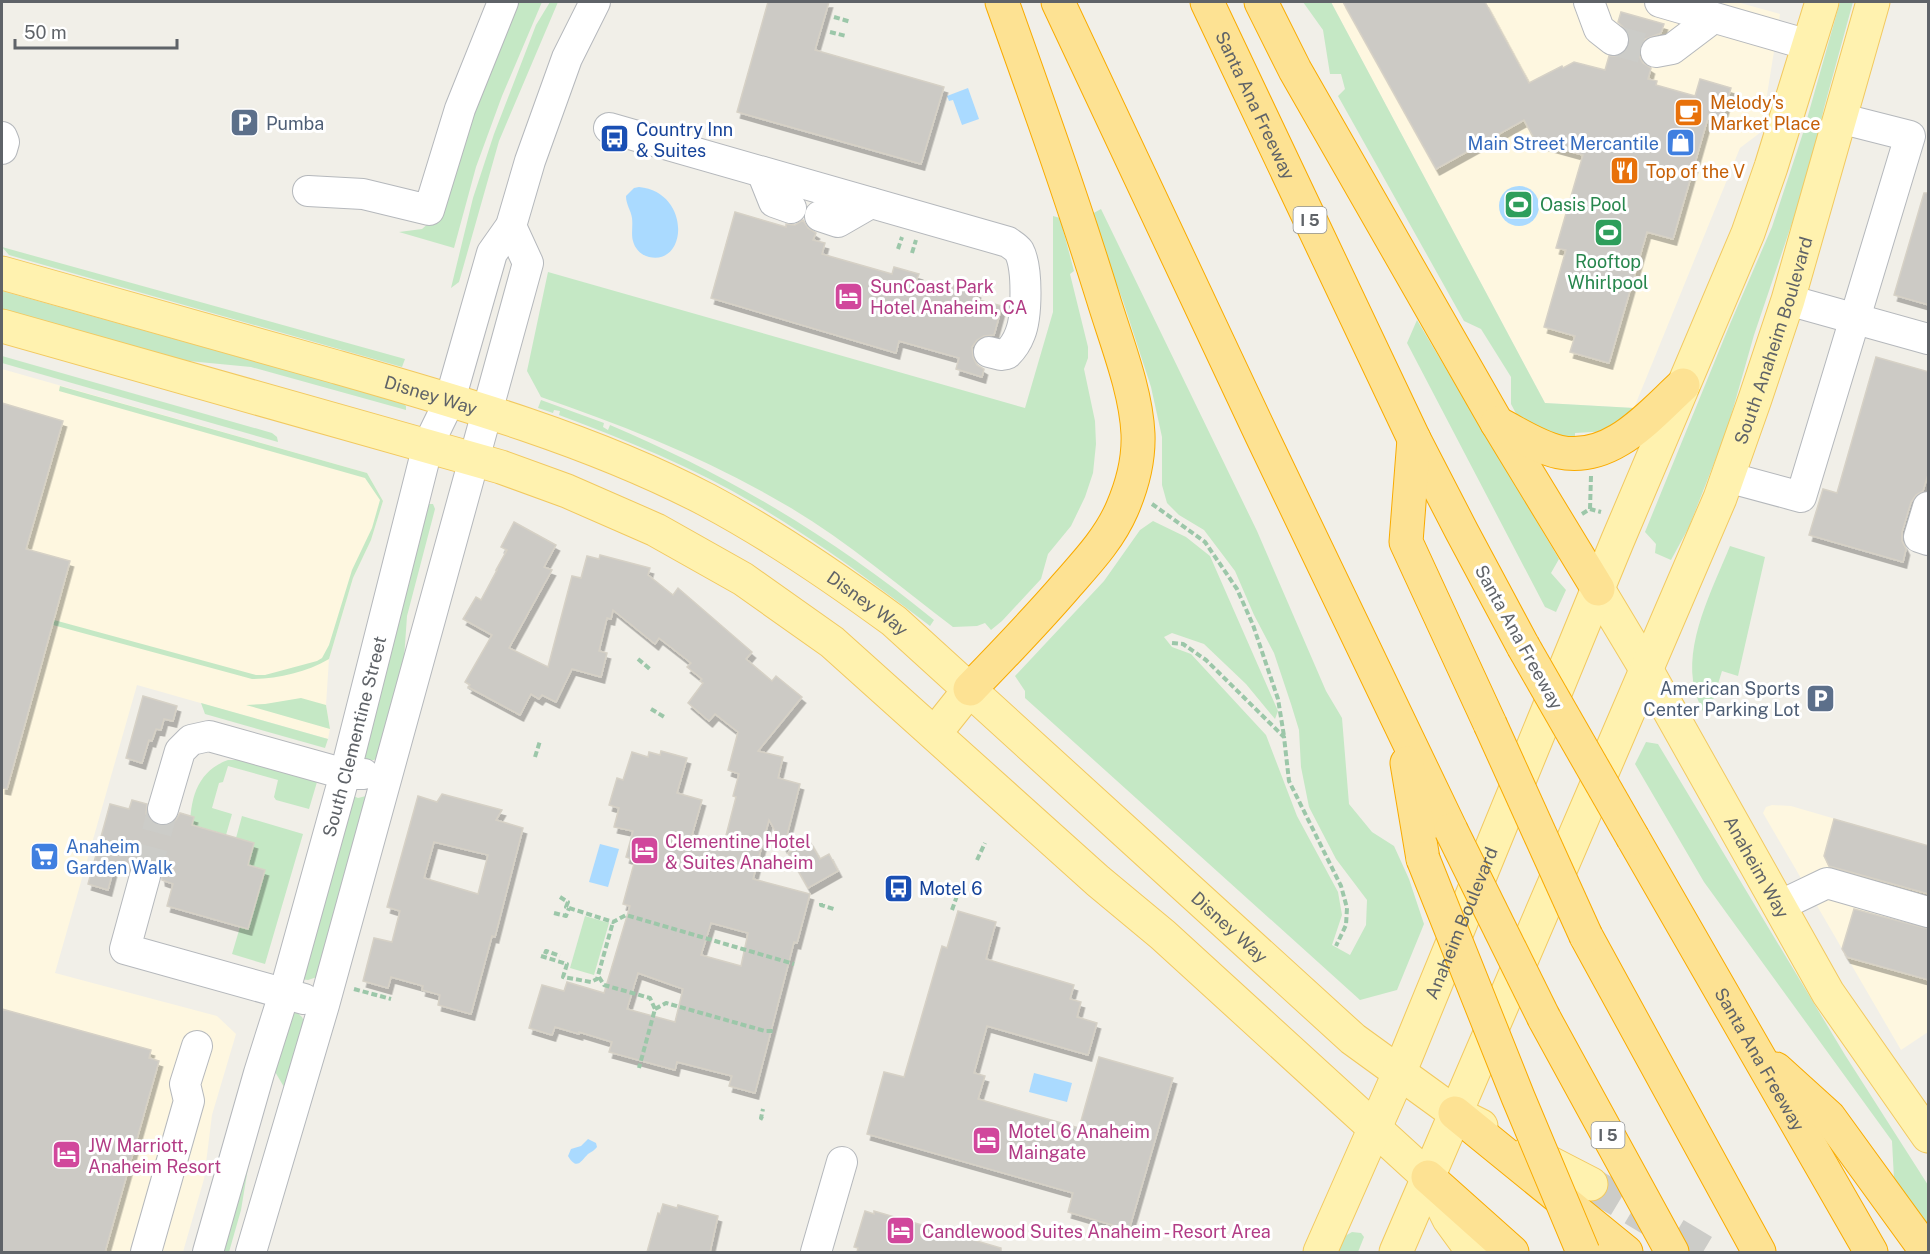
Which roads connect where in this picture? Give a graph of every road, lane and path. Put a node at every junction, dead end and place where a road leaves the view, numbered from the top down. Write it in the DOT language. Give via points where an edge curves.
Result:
graph roads {
  1 [pos="503,2"];
  2 [pos="595,2"];
  3 [pos="1002,2"];
  4 [pos="1058,2"];
  5 [pos="1207,2"];
  6 [pos="1261,2"];
  7 [pos="1589,2"];
  8 [pos="1660,2"];
  9 [pos="1822,2"];
  10 [pos="1873,2"];
  11 [pos="834,17"];
  12 [pos="1713,18"];
  13 [pos="850,22"];
  14 [pos="830,32"];
  15 [pos="846,36"];
  16 [pos="1613,40"];
  17 [pos="1809,45"];
  18 [pos="1656,52"];
  19 [pos="1839,118"];
  20 [pos="609,128"];
  21 [pos="2,137"];
  22 [pos="2,149"];
  23 [pos="762,172"];
  24 [pos="309,191"];
  25 [pos="871,203"];
  26 [pos="791,208"];
  27 [pos="820,216"];
  28 [pos="511,226"];
  29 [pos="903,233"];
  30 [pos="917,237"];
  31 [pos="898,249"];
  32 [pos="912,253"];
  33 [pos="2,273"];
  34 [pos="1788,300"];
  35 [pos="1855,318"];
  36 [pos="2,326"];
  37 [pos="1929,339"];
  38 [pos="989,352"];
  39 [pos="1683,385"];
  40 [pos="450,400"];
  41 [pos="487,411"];
  42 [pos="1497,423"];
  43 [pos="1414,439"];
  44 [pos="428,446"];
  45 [pos="474,459"];
  46 [pos="1591,473"];
  47 [pos="1727,477"];
  48 [pos="1130,489"];
  49 [pos="1929,507"];
  50 [pos="1590,508"];
  51 [pos="1601,512"];
  52 [pos="1576,518"];
  53 [pos="1929,540"];
  54 [pos="1598,589"];
  55 [pos="1172,643"];
  56 [pos="638,659"];
  57 [pos="1646,669"];
  58 [pos="651,670"];
  59 [pos="970,689"];
  60 [pos="651,709"];
  61 [pos="666,718"];
  62 [pos="1400,722"];
  63 [pos="935,733"];
  64 [pos="1284,737"];
  65 [pos="540,741"];
  66 [pos="535,757"];
  67 [pos="388,773"];
  68 [pos="345,774"];
  69 [pos="164,809"];
  70 [pos="985,843"];
  71 [pos="977,860"];
  72 [pos="145,876"];
  73 [pos="960,887"];
  74 [pos="560,897"];
  75 [pos="821,903"];
  76 [pos="1779,906"];
  77 [pos="569,908"];
  78 [pos="834,909"];
  79 [pos="952,910"];
  80 [pos="1929,912"];
  81 [pos="554,913"];
  82 [pos="613,922"];
  83 [pos="1336,946"];
  84 [pos="560,956"];
  85 [pos="794,964"];
  86 [pos="598,976"];
  87 [pos="348,987"];
  88 [pos="284,994"];
  89 [pos="391,999"];
  90 [pos="324,1005"];
  91 [pos="655,1009"];
  92 [pos="776,1031"];
  93 [pos="197,1047"];
  94 [pos="1754,1050"];
  95 [pos="639,1068"];
  96 [pos="1400,1071"];
  97 [pos="259,1073"];
  98 [pos="185,1084"];
  99 [pos="763,1109"];
  100 [pos="1455,1113"];
  101 [pos="763,1119"];
  102 [pos="1374,1128"];
  103 [pos="1929,1136"];
  104 [pos="282,1149"];
  105 [pos="842,1162"];
  106 [pos="1428,1178"];
  107 [pos="1591,1184"];
  108 [pos="130,1252"];
  109 [pos="146,1252"];
  110 [pos="208,1252"];
  111 [pos="251,1252"];
  112 [pos="816,1252"];
  113 [pos="1320,1252"];
  114 [pos="1396,1252"];
  115 [pos="1473,1252"];
  116 [pos="1512,1252"];
  117 [pos="1583,1252"];
  118 [pos="1626,1252"];
  119 [pos="1672,1252"];
  120 [pos="1759,1252"];
  121 [pos="1871,1252"];
  122 [pos="1927,1252"];
  1 -- 24 [label="street" via="460,109 429,210 363,194"];
  2 -- 28 [label="street, South Clementine Street" via="567,58"];
  3 -- 48 [label="highway" via="1123,363 1137,420 1137,455"];
  4 -- 62 [label="highway, I 5"];
  5 -- 43 [label="highway, Santa Ana Freeway / I 5"];
  6 -- 42 [label="highway" via="1295,70"];
  7 -- 16 [label="street" via="1599,29"];
  8 -- 12 [label="street"];
  9 -- 17 [label="main road"];
  10 -- 19 [label="main road, South Anaheim Boulevard"];
  11 -- 13 [label="path"];
  12 -- 17 [label="street"];
  12 -- 18 [label="street" via="1672,49"];
  14 -- 15 [label="path"];
  17 -- 39 [label="main road" via="1748,233"];
  19 -- 34 [label="main road, South Anaheim Boulevard"];
  19 -- 35 [label="street" via="1910,136"];
  20 -- 23 [label="street"];
  21 -- 22 [label="street"];
  23 -- 25 [label="street"];
  23 -- 26 [label="street" via="774,202"];
  25 -- 27 [label="street" via="838,222"];
  25 -- 38 [label="street" via="1008,242 1018,249 1025,277 1021,333 1007,354"];
  28 -- 40 [label="street, South Clementine Street" via="492,253"];
  28 -- 41 [label="street" via="528,263"];
  29 -- 31 [label="path"];
  30 -- 32 [label="path"];
  33 -- 40 [label="main road, Disney Way"];
  34 -- 35 [label="street"];
  34 -- 47 [label="main road, South Anaheim Boulevard"];
  35 -- 37 [label="street"];
  35 -- 47 [label="street" via="1802,497"];
  36 -- 44 [label="main road"];
  39 -- 42 [label="highway" via="1628,436 1600,450 1560,452"];
  39 -- 54 [label="main road"];
  40 -- 41 [label="main road, Disney Way"];
  40 -- 44 [label="street, South Clementine Street"];
  41 -- 45 [label="street"];
  41 -- 59 [label="main road, Disney Way" via="652,474 764,532 894,621"];
  42 -- 54 [label="highway"];
  43 -- 94 [label="highway, Santa Ana Freeway / I 5, bridge" via="1523,645"];
  43 -- 120 [label="highway, bridge" via="1406,542 1586,936"];
  44 -- 45 [label="main road"];
  44 -- 68 [label="street, South Clementine Street"];
  45 -- 63 [label="main road" via="567,490 687,546 743,579 832,642"];
  45 -- 67 [label="street"];
  46 -- 50 [label="path"];
  47 -- 57 [label="main road, South Anaheim Boulevard"];
  48 -- 59 [label="highway" via="1095,554"];
  48 -- 64 [label="path" via="1205,542 1237,589 1254,625 1278,699"];
  49 -- 53 [label="street" via="1919,537"];
  50 -- 51 [label="path"];
  50 -- 52 [label="path"];
  54 -- 57 [label="main road, Anaheim Way"];
  54 -- 96 [label="main road, Anaheim Boulevard"];
  55 -- 64 [label="path" via="1183,644 1206,660"];
  56 -- 58 [label="path"];
  57 -- 76 [label="main road, Anaheim Way"];
  57 -- 100 [label="main road"];
  59 -- 63 [label="main road"];
  59 -- 96 [label="main road, Disney Way" via="1353,1039"];
  60 -- 61 [label="path"];
  62 -- 117 [label="highway, bridge" via="1423,859"];
  62 -- 119 [label="highway, I 5, bridge" via="1544,1018"];
  63 -- 102 [label="main road"];
  64 -- 83 [label="path" via="1290,781 1341,886 1347,908 1346,925"];
  65 -- 66 [label="path"];
  67 -- 68 [label="street"];
  67 -- 90 [label="street"];
  68 -- 69 [label="street" via="209,736 191,740 180,752"];
  68 -- 88 [label="street, South Clementine Street"];
  70 -- 71 [label="path"];
  72 -- 88 [label="street" via="124,949"];
  73 -- 79 [label="path"];
  74 -- 77 [label="path" via="568,902"];
  75 -- 78 [label="path"];
  76 -- 80 [label="street" via="1827,883"];
  76 -- 103 [label="main road, Anaheim Way" via="1828,993"];
  77 -- 81 [label="path" via="566,916"];
  77 -- 82 [label="path"];
  82 -- 85 [label="path" via="626,915"];
  82 -- 86 [label="path"];
  84 -- 86 [label="path" via="546,951 543,955 567,964 563,976 591,982"];
  86 -- 91 [label="path" via="604,985 650,998"];
  87 -- 89 [label="path"];
  88 -- 90 [label="street"];
  88 -- 97 [label="street, South Clementine Street"];
  90 -- 104 [label="street"];
  91 -- 92 [label="path" via="666,1003"];
  91 -- 95 [label="path"];
  93 -- 98 [label="street"];
  94 -- 121 [label="highway, Santa Ana Freeway / I 5"];
  94 -- 122 [label="highway" via="1829,1116"];
  96 -- 100 [label="main road, Disney Way"];
  96 -- 102 [label="main road, Anaheim Boulevard"];
  97 -- 104 [label="street"];
  97 -- 110 [label="street, South Clementine Street"];
  98 -- 108 [label="street" via="172,1096 128,1246"];
  98 -- 109 [label="street" via="189,1101"];
  99 -- 101 [label="path"];
  100 -- 106 [label="main road"];
  100 -- 107 [label="main road, Disney Way"];
  100 -- 118 [label="highway"];
  102 -- 106 [label="main road"];
  102 -- 113 [label="main road, Anaheim Boulevard"];
  104 -- 111 [label="street"];
  105 -- 112 [label="street"];
  106 -- 114 [label="main road"];
  106 -- 115 [label="main road" via="1449,1219"];
  106 -- 116 [label="highway"];
}
